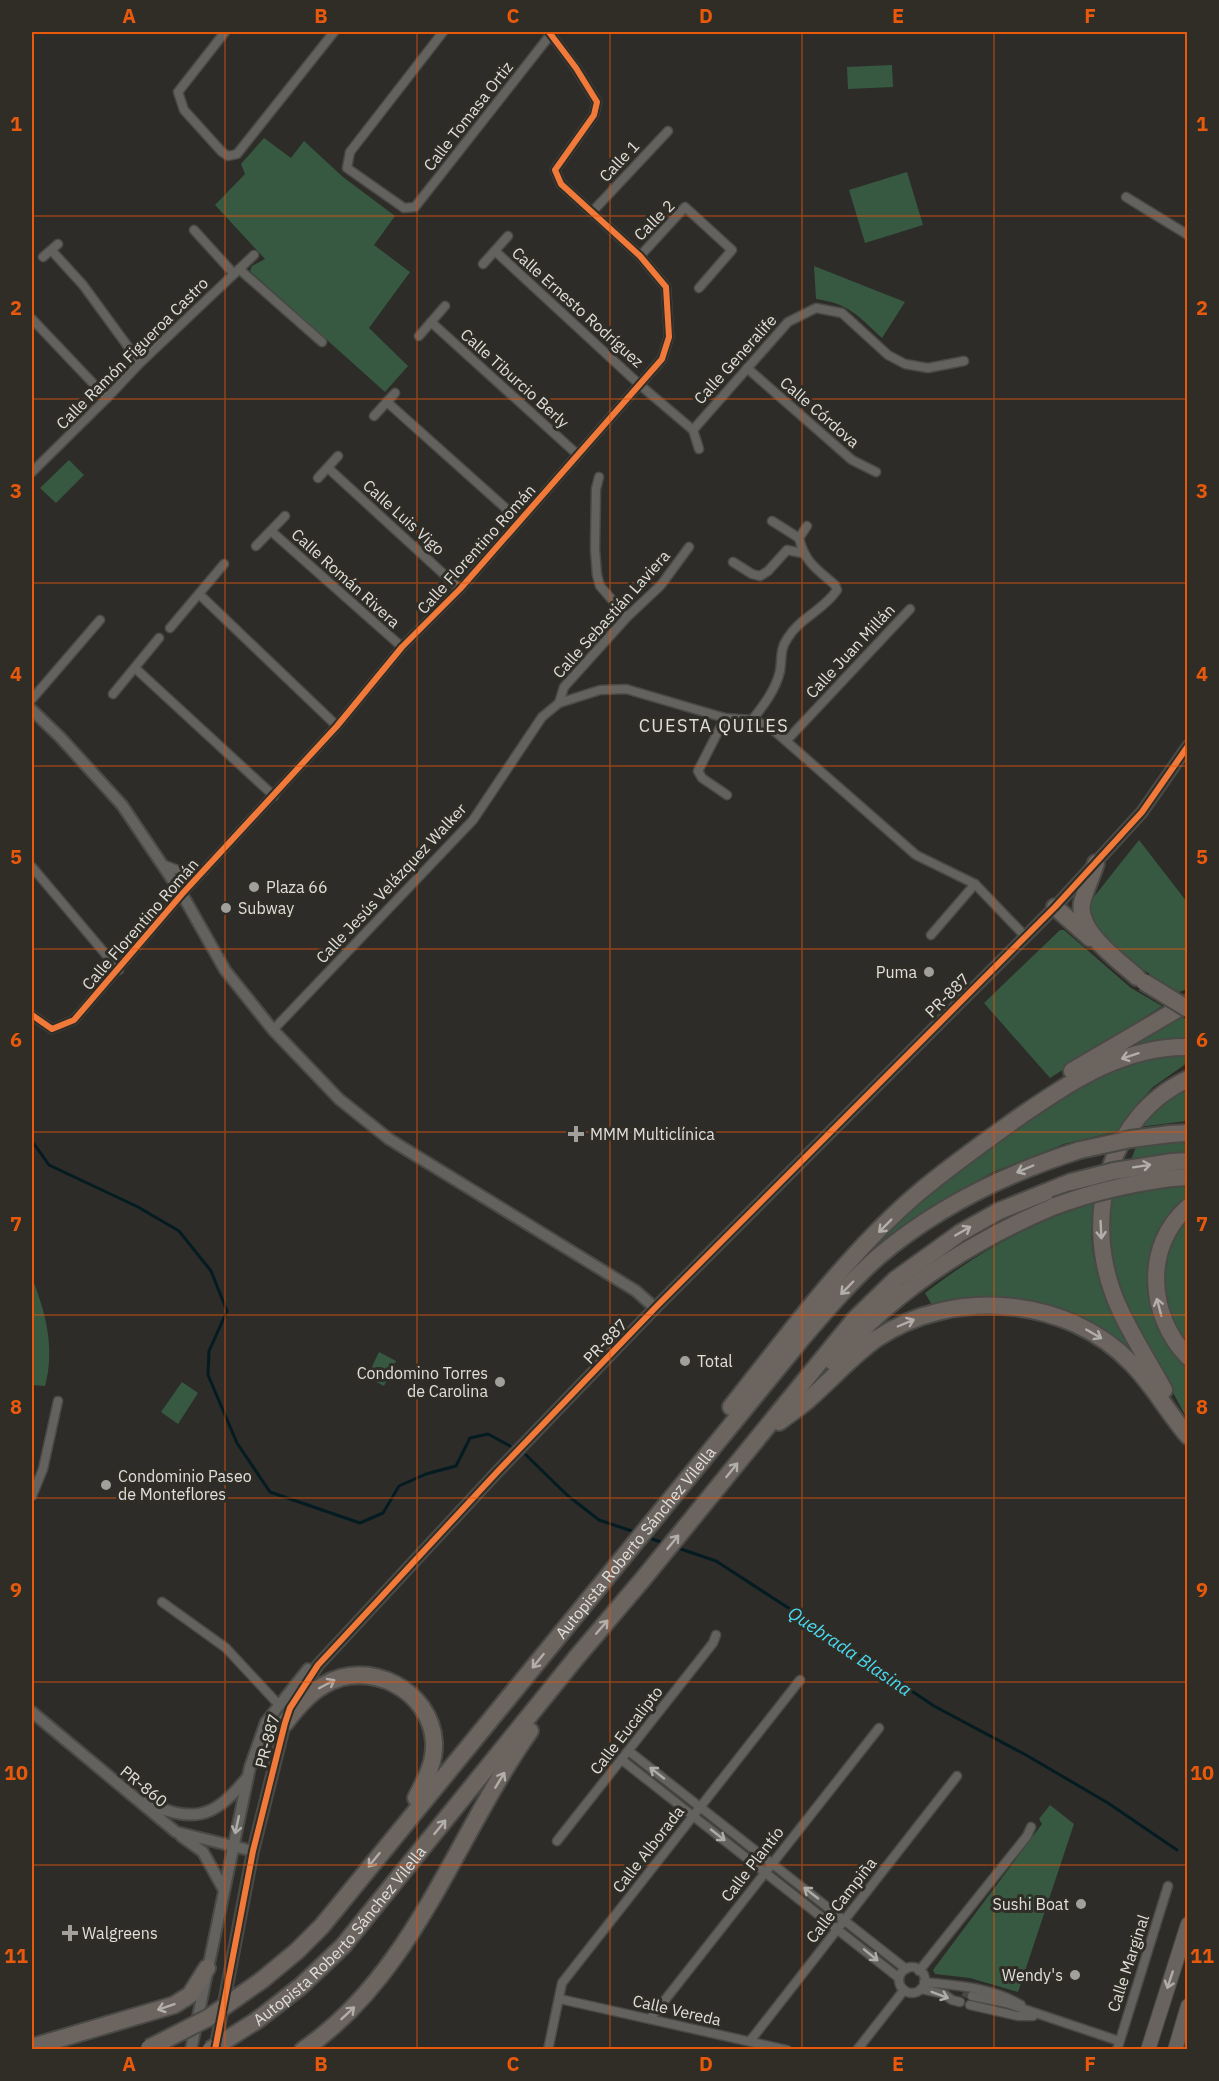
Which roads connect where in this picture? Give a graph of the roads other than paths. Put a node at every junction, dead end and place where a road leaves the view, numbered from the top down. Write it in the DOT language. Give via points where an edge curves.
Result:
graph roads {
  1 [pos="225,32"];
  2 [pos="334,32"];
  3 [pos="443,32"];
  4 [pos="550,33"];
  5 [pos="668,131"];
  6 [pos="1126,197"];
  7 [pos="592,212"];
  8 [pos="194,230"];
  9 [pos="1188,235"];
  10 [pos="508,236"];
  11 [pos="495,251"];
  12 [pos="254,255"];
  13 [pos="43,256"];
  14 [pos="640,256"];
  15 [pos="483,264"];
  16 [pos="236,272"];
  17 [pos="699,288"];
  18 [pos="445,306"];
  19 [pos="32,319"];
  20 [pos="430,322"];
  21 [pos="419,336"];
  22 [pos="322,342"];
  23 [pos="964,361"];
  24 [pos="140,363"];
  25 [pos="747,368"];
  26 [pos="640,385"];
  27 [pos="395,393"];
  28 [pos="107,398"];
  29 [pos="387,402"];
  30 [pos="374,416"];
  31 [pos="693,430"];
  32 [pos="699,449"];
  33 [pos="578,455"];
  34 [pos="338,456"];
  35 [pos="328,468"];
  36 [pos="32,472"];
  37 [pos="876,472"];
  38 [pos="599,477"];
  39 [pos="318,478"];
  40 [pos="285,516"];
  41 [pos="520,521"];
  42 [pos="772,521"];
  43 [pos="807,526"];
  44 [pos="271,531"];
  45 [pos="799,538"];
  46 [pos="256,546"];
  47 [pos="689,547"];
  48 [pos="802,552"];
  49 [pos="734,562"];
  50 [pos="225,564"];
  51 [pos="460,589"];
  52 [pos="200,594"];
  53 [pos="910,609"];
  54 [pos="627,617"];
  55 [pos="100,621"];
  56 [pos="170,628"];
  57 [pos="159,638"];
  58 [pos="402,647"];
  59 [pos="135,668"];
  60 [pos="113,694"];
  61 [pos="32,699"];
  62 [pos="559,703"];
  63 [pos="32,710"];
  64 [pos="725,718"];
  65 [pos="752,720"];
  66 [pos="338,726"];
  67 [pos="787,740"];
  68 [pos="1188,746"];
  69 [pos="727,795"];
  70 [pos="274,796"];
  71 [pos="161,863"];
  72 [pos="1096,863"];
  73 [pos="32,867"];
  74 [pos="204,871"];
  75 [pos="975,884"];
  76 [pos="182,894"];
  77 [pos="1055,907"];
  78 [pos="931,934"];
  79 [pos="1026,936"];
  80 [pos="119,970"];
  81 [pos="1140,980"];
  82 [pos="1188,1003"];
  83 [pos="1188,1009"];
  84 [pos="32,1015"];
  85 [pos="273,1030"];
  86 [pos="1188,1047"];
  87 [pos="1188,1079"];
  88 [pos="1188,1133"];
  89 [pos="1180,1170"];
  90 [pos="916,1195"];
  91 [pos="1188,1207"];
  92 [pos="655,1308"];
  93 [pos="1188,1357"];
  94 [pos="58,1401"];
  95 [pos="761,1435"];
  96 [pos="1188,1435"];
  97 [pos="676,1492"];
  98 [pos="32,1496"];
  99 [pos="162,1602"];
  100 [pos="716,1635"];
  101 [pos="332,1650"];
  102 [pos="576,1658"];
  103 [pos="800,1680"];
  104 [pos="279,1705"];
  105 [pos="32,1712"];
  106 [pos="285,1723"];
  107 [pos="879,1728"];
  108 [pos="630,1752"];
  109 [pos="622,1760"];
  110 [pos="248,1776"];
  111 [pos="957,1776"];
  112 [pos="136,1799"];
  113 [pos="700,1807"];
  114 [pos="693,1815"];
  115 [pos="404,1824"];
  116 [pos="1031,1827"];
  117 [pos="176,1832"];
  118 [pos="557,1841"];
  119 [pos="233,1846"];
  120 [pos="253,1851"];
  121 [pos="772,1863"];
  122 [pos="766,1872"];
  123 [pos="1168,1886"];
  124 [pos="224,1890"];
  125 [pos="845,1920"];
  126 [pos="1188,1924"];
  127 [pos="838,1928"];
  128 [pos="207,1968"];
  129 [pos="906,1969"];
  130 [pos="920,1971"];
  131 [pos="899,1978"];
  132 [pos="922,1985"];
  133 [pos="954,1985"];
  134 [pos="904,1990"];
  135 [pos="963,1992"];
  136 [pos="560,1999"];
  137 [pos="971,2000"];
  138 [pos="960,2002"];
  139 [pos="1188,2006"];
  140 [pos="1040,2016"];
  141 [pos="650,2019"];
  142 [pos="750,2041"];
  143 [pos="1118,2045"];
  144 [pos="32,2047"];
  145 [pos="147,2048"];
  146 [pos="191,2049"];
  147 [pos="210,2049"];
  148 [pos="215,2049"];
  149 [pos="303,2049"];
  150 [pos="548,2049"];
  151 [pos="787,2049"];
  152 [pos="857,2049"];
  153 [pos="1148,2049"];
  154 [pos="1175,2049"];
  1 -- 2 [label="street" via="178,92 184,110 228,156 237,154"];
  3 -- 4 [label="street, Calle Tomasa Ortiz" via="350,152 347,168 404,208 416,207"];
  4 -- 7 [label="street, Calle Florentino Román" via="597,102 594,115 555,170 561,184"];
  5 -- 7 [label="street, Calle 1"];
  6 -- 9 [label="street"];
  7 -- 14 [label="street, Calle Florentino Román"];
  8 -- 16 [label="street"];
  10 -- 11 [label="street"];
  11 -- 15 [label="street"];
  11 -- 26 [label="street, Calle Ernesto Rodríguez"];
  12 -- 16 [label="street, Calle Ramón Figueroa Castro"];
  13 -- 24 [label="street" via="55,248"];
  14 -- 17 [label="street, Calle 2" via="686,207 732,250"];
  14 -- 26 [label="street, Calle Florentino Román" via="666,287 669,337 663,359"];
  16 -- 22 [label="street"];
  16 -- 24 [label="street, Calle Ramón Figueroa Castro"];
  18 -- 20 [label="street"];
  19 -- 28 [label="street"];
  20 -- 21 [label="street"];
  20 -- 33 [label="street, Calle Tiburcio Berly"];
  23 -- 25 [label="street, Calle Generalife" via="928,368 906,364 888,355 842,313 816,308 788,322"];
  24 -- 28 [label="street, Calle Ramón Figueroa Castro"];
  25 -- 31 [label="street, Calle Generalife"];
  25 -- 37 [label="street, Calle Córdova" via="852,460"];
  26 -- 31 [label="street, Calle Generalife"];
  26 -- 33 [label="street, Calle Florentino Román"];
  27 -- 29 [label="street"];
  28 -- 36 [label="street, Calle Ramón Figueroa Castro"];
  29 -- 30 [label="street"];
  29 -- 41 [label="street"];
  31 -- 32 [label="street"];
  33 -- 41 [label="street, Calle Florentino Román"];
  34 -- 35 [label="street"];
  35 -- 39 [label="street"];
  35 -- 51 [label="street, Calle Luis Vigo"];
  38 -- 54 [label="street" via="596,569 600,586"];
  40 -- 44 [label="street"];
  41 -- 51 [label="street, Calle Florentino Román"];
  42 -- 45 [label="street"];
  43 -- 45 [label="street"];
  44 -- 46 [label="street"];
  44 -- 58 [label="street, Calle Román Rivera"];
  45 -- 48 [label="street"];
  47 -- 54 [label="street, Calle Sebastián Laviera" via="660,585"];
  48 -- 49 [label="street" via="787,550 760,576"];
  48 -- 65 [label="street" via="837,590 786,640 775,685"];
  50 -- 52 [label="street"];
  51 -- 58 [label="street, Calle Florentino Román"];
  52 -- 56 [label="street"];
  52 -- 66 [label="street"];
  53 -- 67 [label="street, Calle Juan Millán"];
  54 -- 62 [label="street, Calle Sebastián Laviera" via="564,687"];
  55 -- 61 [label="street"];
  57 -- 59 [label="street"];
  58 -- 66 [label="street, Calle Florentino Román"];
  59 -- 60 [label="street"];
  59 -- 70 [label="street"];
  62 -- 64 [label="street, Calle Jesús Velázquez Walker" via="600,690 626,689"];
  62 -- 85 [label="street, Calle Jesús Velázquez Walker" via="542,717 473,820"];
  63 -- 71 [label="street" via="122,805"];
  64 -- 65 [label="street, Calle Jesús Velázquez Walker"];
  64 -- 69 [label="street" via="698,771"];
  65 -- 67 [label="street, Calle Jesús Velázquez Walker"];
  66 -- 70 [label="street, Calle Florentino Román"];
  67 -- 75 [label="street, Calle Jesús Velázquez Walker" via="916,855"];
  68 -- 72 [label="street, PR-887" via="1142,812"];
  70 -- 74 [label="street, Calle Florentino Román"];
  71 -- 74 [label="street" via="188,874"];
  71 -- 76 [label="street"];
  72 -- 77 [label="street, PR-887"];
  72 -- 81 [label="highway" via="1082,902 1085,922 1101,944"];
  73 -- 80 [label="street"];
  74 -- 76 [label="street, Calle Florentino Román"];
  75 -- 78 [label="street"];
  75 -- 79 [label="street, Calle Jesús Velázquez Walker"];
  76 -- 80 [label="street, Calle Florentino Román"];
  76 -- 85 [label="street" via="225,970"];
  77 -- 79 [label="street, PR-887"];
  77 -- 81 [label="highway"];
  79 -- 92 [label="street, PR-887"];
  80 -- 84 [label="street, Calle Florentino Román" via="74,1020 52,1029"];
  81 -- 83 [label="highway, bridge"];
  82 -- 90 [label="highway" via="1071,1071 1004,1116 949,1160"];
  85 -- 92 [label="street" via="339,1099 389,1139 636,1292"];
  86 -- 90 [label="highway, one-way" via="1132,1055 1075,1081"];
  87 -- 96 [label="highway, one-way" via="1163,1094 1130,1127 1114,1154 1100,1217 1102,1251 1117,1303"];
  88 -- 97 [label="highway, Autopista Roberto Sánchez Vilella, one-way, bridge" via="1080,1150 1028,1168 928,1220 880,1256 839,1296"];
  89 -- 95 [label="highway, bridge" via="1055,1206 964,1251 863,1330"];
  95 -- 89 [label="highway, Autopista Roberto Sánchez Vilella, one-way, bridge" via="854,1320 896,1279 944,1243 1032,1196 1071,1182 1114,1171"];
  90 -- 97 [label="highway, one-way" via="816,1300 687,1464"];
  93 -- 91 [label="highway, one-way" via="1164,1323 1155,1279 1164,1238"];
  92 -- 101 [label="street, PR-887"];
  94 -- 98 [label="street" via="43,1469"];
  95 -- 96 [label="highway, one-way" via="891,1330 927,1315 998,1305 1053,1316 1104,1340 1132,1364"];
  102 -- 95 [label="highway, Autopista Roberto Sánchez Vilella, one-way"];
  97 -- 115 [label="highway, Autopista Roberto Sánchez Vilella, one-way"];
  99 -- 104 [label="street" via="226,1648"];
  100 -- 108 [label="street, Calle Eucalipto"];
  101 -- 104 [label="street, PR-887" via="307,1670"];
  101 -- 106 [label="street, PR-887" via="290,1708"];
  147 -- 102 [label="highway, Autopista Roberto Sánchez Vilella, one-way, bridge" via="256,2021 343,1946"];
  149 -- 102 [label="highway, one-way" via="357,2005 388,1969"];
  103 -- 113 [label="street, Calle Alborada"];
  104 -- 110 [label="street, PR-887" via="266,1722"];
  105 -- 112 [label="street, PR-860 / PR-860"];
  106 -- 115 [label="highway, one-way" via="314,1692 342,1677 372,1676 408,1691 429,1719 434,1752 425,1784"];
  106 -- 120 [label="street, PR-887"];
  107 -- 121 [label="street, Calle Plantío"];
  108 -- 109 [label="street, Calle Eucalipto"];
  113 -- 108 [label="street, one-way"];
  109 -- 114 [label="street"];
  109 -- 118 [label="street, Calle Eucalipto"];
  110 -- 112 [label="street" via="209,1813 184,1814"];
  110 -- 119 [label="street, PR-887, one-way"];
  111 -- 125 [label="street, Calle Campiña"];
  112 -- 117 [label="street, PR-860 / PR-860"];
  113 -- 114 [label="street, Calle Alborada"];
  113 -- 121 [label="street"];
  114 -- 122 [label="street, one-way"];
  114 -- 136 [label="street, Calle Alborada" via="562,1983"];
  115 -- 145 [label="highway, Autopista Roberto Sánchez Vilella, one-way, bridge" via="322,1926 297,1951 208,2018"];
  116 -- 130 [label="street"];
  117 -- 119 [label="street, PR-860 / PR-860"];
  117 -- 124 [label="street" via="203,1852"];
  119 -- 120 [label="street, PR-860 / PR-860"];
  119 -- 124 [label="street, PR-887"];
  120 -- 148 [label="street, PR-887"];
  121 -- 122 [label="street, Calle Plantío"];
  125 -- 121 [label="street, one-way"];
  122 -- 127 [label="street"];
  122 -- 141 [label="street, Calle Plantío"];
  123 -- 143 [label="street, Calle Marginal"];
  124 -- 128 [label="street, PR-887"];
  125 -- 127 [label="street, Calle Campiña"];
  125 -- 129 [label="street"];
  126 -- 153 [label="main road, one-way"];
  127 -- 131 [label="street, one-way"];
  127 -- 142 [label="street, Calle Campiña"];
  128 -- 144 [label="highway, one-way" via="190,1995 174,2005"];
  128 -- 146 [label="street, PR-887"];
  129 -- 130 [label="street"];
  129 -- 131 [label="street"];
  130 -- 132 [label="street"];
  131 -- 134 [label="street"];
  132 -- 133 [label="street"];
  132 -- 134 [label="street" via="914,1993"];
  132 -- 138 [label="street, one-way"];
  133 -- 135 [label="street"];
  133 -- 140 [label="street" via="981,1988 1007,1997"];
  134 -- 152 [label="street"];
  136 -- 141 [label="street, Calle Vereda"];
  136 -- 150 [label="street, Calle Alborada"];
  137 -- 140 [label="street" via="1018,2016"];
  139 -- 154 [label="main road"];
  140 -- 143 [label="street"];
  141 -- 142 [label="street, Calle Vereda"];
  142 -- 151 [label="street, Calle Vereda"];
}
